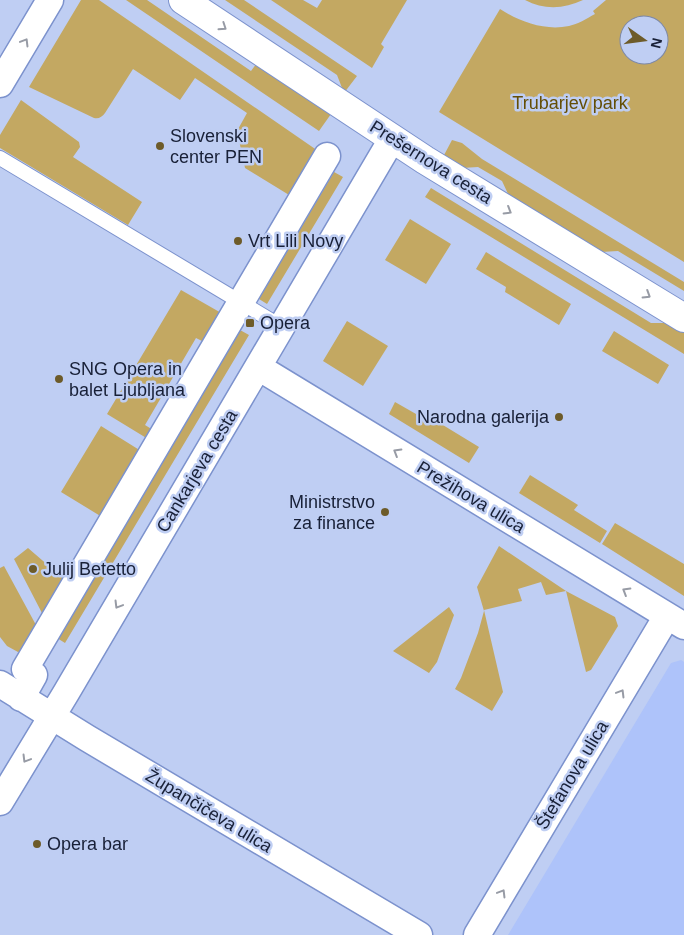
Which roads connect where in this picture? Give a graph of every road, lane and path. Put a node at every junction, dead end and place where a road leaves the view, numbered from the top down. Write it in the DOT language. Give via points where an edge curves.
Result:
graph roads {
  1 [pos="50,0"];
  2 [pos="183,0"];
  3 [pos="0,84"];
  4 [pos="392,139"];
  5 [pos="327,156"];
  6 [pos="0,158"];
  7 [pos="241,302"];
  8 [pos="684,318"];
  9 [pos="282,327"];
  10 [pos="258,367"];
  11 [pos="676,621"];
  12 [pos="10,691"];
  13 [pos="52,717"];
  14 [pos="0,802"];
  15 [pos="419,935"];
  16 [pos="477,935"];
  3 -- 1 [label="street, one-way"];
  2 -- 4 [label="main road, Prešernova cesta, one-way"];
  4 -- 8 [label="main road, Prešernova cesta, one-way"];
  4 -- 9 [label="street, Cankarjeva cesta"];
  5 -- 7 [label="street"];
  6 -- 7 [label="lane"];
  7 -- 9 [label="lane"];
  7 -- 12 [label="street" via="25,669 34,675"];
  9 -- 10 [label="street, Cankarjeva cesta"];
  11 -- 10 [label="street, Prežihova ulica, one-way"];
  10 -- 13 [label="street, Cankarjeva cesta, one-way"];
  16 -- 11 [label="street, Štefanova ulica, one-way"];
  12 -- 13 [label="street, Župančičeva ulica"];
  13 -- 14 [label="street, Cankarjeva cesta, one-way"];
  13 -- 15 [label="street, Župančičeva ulica"];
}
